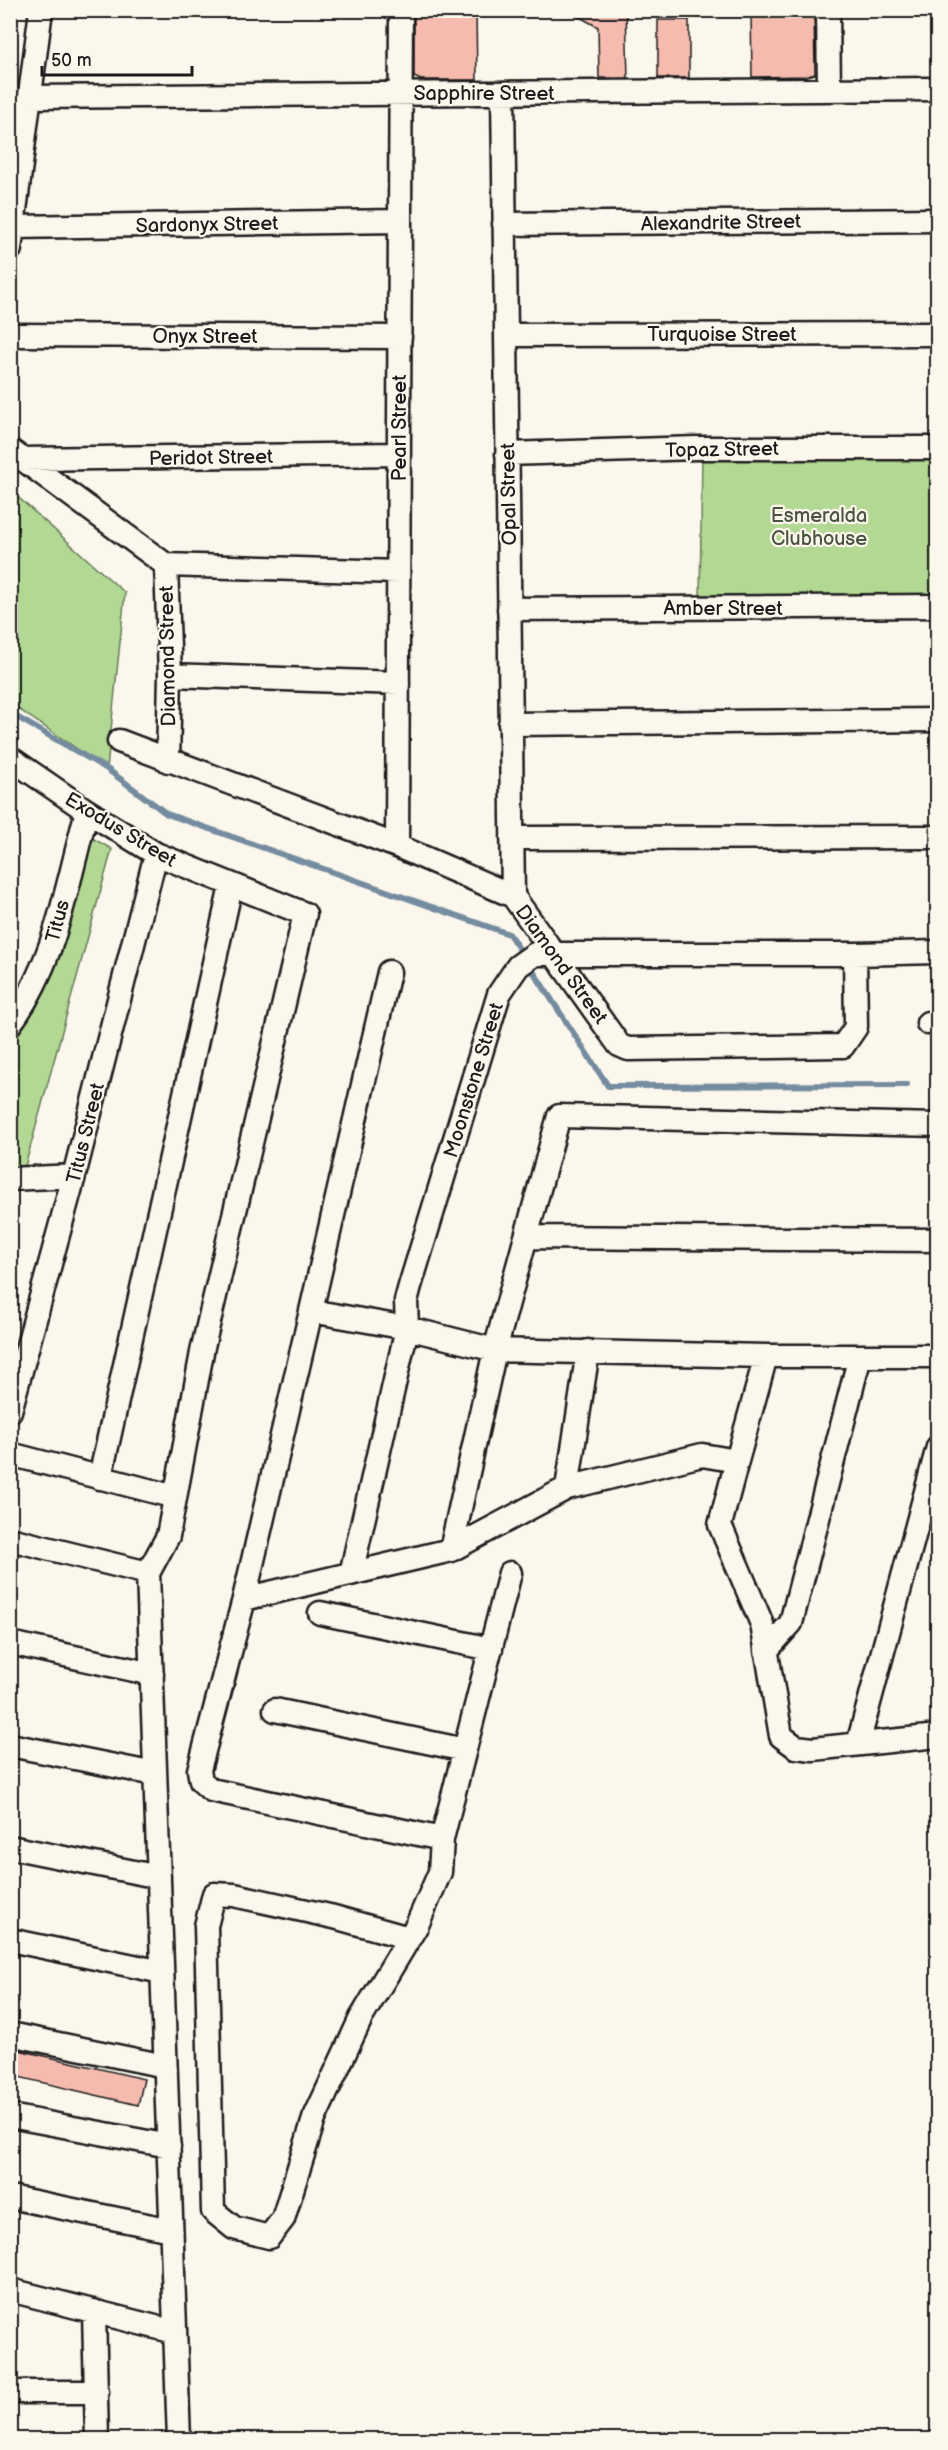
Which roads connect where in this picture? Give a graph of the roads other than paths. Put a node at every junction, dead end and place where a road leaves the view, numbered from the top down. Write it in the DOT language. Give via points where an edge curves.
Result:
graph roads {
  1 [pos="41,10"];
  2 [pos="401,10"];
  3 [pos="828,10"];
  4 [pos="938,89"];
  5 [pos="829,90"];
  6 [pos="503,93"];
  7 [pos="401,94"];
  8 [pos="30,97"];
  9 [pos="938,220"];
  10 [pos="400,221"];
  11 [pos="504,224"];
  12 [pos="13,227"];
  13 [pos="10,249"];
  14 [pos="506,334"];
  15 [pos="938,334"];
  16 [pos="10,336"];
  17 [pos="399,337"];
  18 [pos="938,448"];
  19 [pos="399,454"];
  20 [pos="507,454"];
  21 [pos="17,455"];
  22 [pos="166,565"];
  23 [pos="398,572"];
  24 [pos="938,606"];
  25 [pos="509,609"];
  26 [pos="170,675"];
  27 [pos="398,683"];
  28 [pos="938,720"];
  29 [pos="510,724"];
  30 [pos="119,741"];
  31 [pos="168,761"];
  32 [pos="12,765"];
  33 [pos="87,811"];
  34 [pos="938,837"];
  35 [pos="512,838"];
  36 [pos="397,846"];
  37 [pos="156,854"];
  38 [pos="231,886"];
  39 [pos="513,896"];
  40 [pos="938,952"];
  41 [pos="554,954"];
  42 [pos="855,954"];
  43 [pos="389,972"];
  44 [pos="10,1024"];
  45 [pos="938,1125"];
  46 [pos="74,1176"];
  47 [pos="10,1179"];
  48 [pos="526,1237"];
  49 [pos="938,1240"];
  50 [pos="311,1311"];
  51 [pos="407,1328"];
  52 [pos="495,1350"];
  53 [pos="588,1351"];
  54 [pos="766,1356"];
  55 [pos="860,1356"];
  56 [pos="938,1356"];
  57 [pos="10,1411"];
  58 [pos="938,1447"];
  59 [pos="10,1454"];
  60 [pos="737,1461"];
  61 [pos="100,1478"];
  62 [pos="567,1488"];
  63 [pos="175,1497"];
  64 [pos="10,1539"];
  65 [pos="451,1550"];
  66 [pos="148,1573"];
  67 [pos="510,1573"];
  68 [pos="351,1574"];
  69 [pos="244,1599"];
  70 [pos="320,1613"];
  71 [pos="10,1643"];
  72 [pos="491,1649"];
  73 [pos="766,1651"];
  74 [pos="152,1674"];
  75 [pos="276,1710"];
  76 [pos="938,1736"];
  77 [pos="858,1744"];
  78 [pos="10,1745"];
  79 [pos="465,1750"];
  80 [pos="155,1774"];
  81 [pos="442,1839"];
  82 [pos="10,1846"];
  83 [pos="159,1877"];
  84 [pos="409,1938"];
  85 [pos="10,1940"];
  86 [pos="162,1972"];
  87 [pos="10,2034"];
  88 [pos="165,2066"];
  89 [pos="10,2116"];
  90 [pos="169,2146"];
  91 [pos="10,2197"];
  92 [pos="171,2230"];
  93 [pos="10,2290"];
  94 [pos="94,2312"];
  95 [pos="175,2332"];
  96 [pos="10,2392"];
  97 [pos="97,2392"];
  98 [pos="97,2439"];
  99 [pos="179,2439"];
  1 -- 8 [label="street"];
  2 -- 7 [label="street, Pearl Street"];
  3 -- 5 [label="street"];
  4 -- 5 [label="street, Sapphire Street"];
  5 -- 6 [label="street, Sapphire Street"];
  6 -- 7 [label="street, Sapphire Street"];
  6 -- 11 [label="street, Opal Street"];
  7 -- 8 [label="street, Sapphire Street"];
  7 -- 10 [label="street, Pearl Street"];
  8 -- 12 [label="street"];
  9 -- 11 [label="street, Alexandrite Street"];
  10 -- 12 [label="street, Sardonyx Street"];
  10 -- 17 [label="street, Pearl Street"];
  11 -- 14 [label="street, Opal Street"];
  12 -- 13 [label="street"];
  14 -- 15 [label="street, Turquoise Street"];
  14 -- 20 [label="street, Opal Street"];
  16 -- 17 [label="street, Onyx Street"];
  17 -- 19 [label="street, Pearl Street"];
  18 -- 20 [label="street, Topaz Street" via="697,448"];
  19 -- 21 [label="street, Peridot Street"];
  19 -- 23 [label="street, Pearl Street"];
  20 -- 25 [label="street, Opal Street"];
  21 -- 22 [label="street, Diamond Street"];
  22 -- 23 [label="street"];
  22 -- 26 [label="street, Diamond Street"];
  23 -- 27 [label="street, Pearl Street"];
  24 -- 25 [label="street, Amber Street"];
  25 -- 29 [label="street, Opal Street"];
  26 -- 27 [label="street"];
  26 -- 31 [label="street, Diamond Street"];
  27 -- 36 [label="street, Pearl Street"];
  28 -- 29 [label="street"];
  29 -- 35 [label="street, Opal Street"];
  30 -- 31 [label="street, Diamond Street"];
  31 -- 36 [label="street, Diamond Street"];
  32 -- 33 [label="street, Exodus Street"];
  33 -- 37 [label="street, Exodus Street"];
  33 -- 44 [label="street, Titus" via="47,960"];
  34 -- 35 [label="street"];
  35 -- 39 [label="street, Opal Street"];
  36 -- 39 [label="street, Diamond Street"];
  37 -- 38 [label="street, Exodus Street"];
  37 -- 46 [label="street, Titus Street"];
  38 -- 61 [label="street"];
  38 -- 63 [label="street, Exodus Street" via="305,914 203,1347"];
  39 -- 41 [label="street, Diamond Street"];
  40 -- 42 [label="street, Moonstone Street"];
  41 -- 42 [label="street, Moonstone Street"];
  41 -- 42 [label="street, Diamond Street" via="619,1045 639,1050 843,1046 856,1027"];
  41 -- 51 [label="street, Moonstone Street" via="535,954 518,966 499,994 410,1286"];
  43 -- 50 [label="street"];
  45 -- 48 [label="street" via="560,1116"];
  46 -- 47 [label="street"];
  46 -- 57 [label="street, Titus Street"];
  48 -- 49 [label="street"];
  48 -- 52 [label="street"];
  50 -- 51 [label="street"];
  50 -- 69 [label="street"];
  51 -- 52 [label="street"];
  51 -- 68 [label="street, Moonstone Street"];
  52 -- 53 [label="street"];
  52 -- 65 [label="street"];
  53 -- 54 [label="street"];
  53 -- 62 [label="street"];
  54 -- 55 [label="street"];
  54 -- 60 [label="street"];
  55 -- 56 [label="street"];
  55 -- 73 [label="street" via="791,1623"];
  58 -- 77 [label="street"];
  59 -- 61 [label="street"];
  60 -- 62 [label="street" via="702,1455"];
  60 -- 73 [label="street" via="720,1525 762,1624"];
  61 -- 63 [label="street"];
  62 -- 65 [label="street"];
  63 -- 66 [label="street" via="168,1536"];
  64 -- 66 [label="street"];
  65 -- 68 [label="street"];
  66 -- 74 [label="street"];
  67 -- 72 [label="street"];
  68 -- 69 [label="street"];
  69 -- 81 [label="street" via="199,1770 201,1781 211,1790"];
  70 -- 72 [label="street"];
  71 -- 74 [label="street"];
  72 -- 79 [label="street"];
  73 -- 77 [label="street" via="781,1736 796,1747 813,1749"];
  74 -- 80 [label="street"];
  75 -- 79 [label="street"];
  76 -- 77 [label="street"];
  78 -- 80 [label="street"];
  79 -- 81 [label="street"];
  80 -- 83 [label="street"];
  81 -- 84 [label="street" via="440,1872"];
  82 -- 83 [label="street"];
  83 -- 86 [label="street"];
  84 -- 84 [label="street" via="361,2018 314,2120 283,2219 269,2237 234,2228 213,2211 206,1926 214,1894 334,1917"];
  85 -- 86 [label="street"];
  86 -- 88 [label="street"];
  87 -- 88 [label="street"];
  88 -- 90 [label="street"];
  89 -- 90 [label="street"];
  90 -- 92 [label="street"];
  91 -- 92 [label="street"];
  92 -- 95 [label="street"];
  93 -- 94 [label="street"];
  94 -- 95 [label="street"];
  94 -- 97 [label="street"];
  95 -- 99 [label="street"];
  96 -- 97 [label="street"];
  97 -- 98 [label="street"];
}
